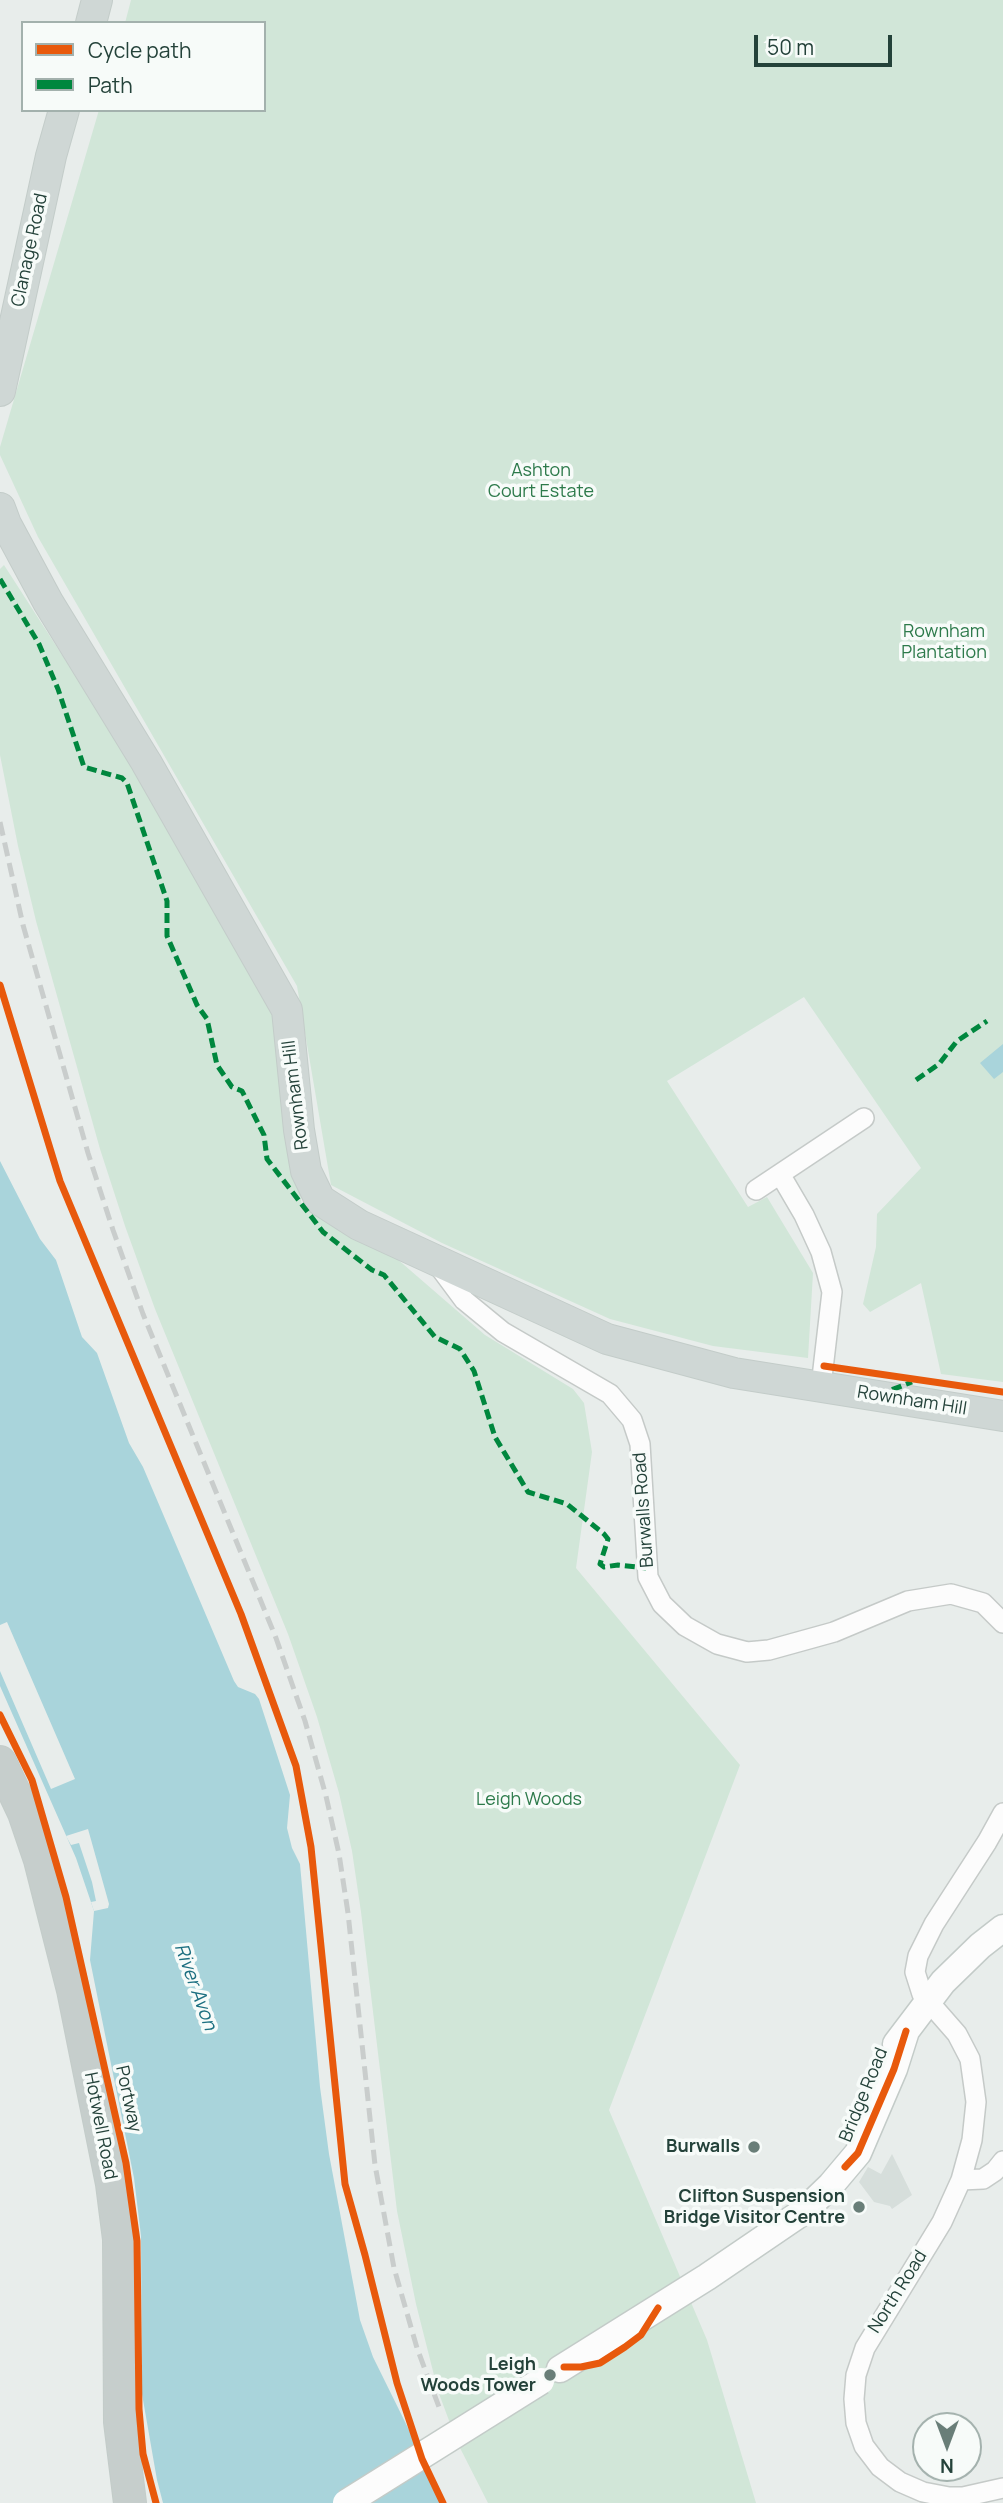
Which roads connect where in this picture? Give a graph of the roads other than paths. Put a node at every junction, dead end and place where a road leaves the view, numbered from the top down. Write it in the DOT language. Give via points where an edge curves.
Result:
graph roads {
  1 [pos="97,0"];
  2 [pos="92,21"];
  3 [pos="63,112"];
  4 [pos="0,391"];
  5 [pos="3,516"];
  6 [pos="864,1118"];
  7 [pos="780,1174"];
  8 [pos="756,1190"];
  9 [pos="436,1262"];
  10 [pos="821,1386"];
  11 [pos="1003,1416"];
  12 [pos="1003,1623"];
  13 [pos="0,1762"];
  14 [pos="1003,1813"];
  15 [pos="1003,1928"];
  16 [pos="927,2001"];
  17 [pos="1003,2161"];
  18 [pos="961,2180"];
  19 [pos="1003,2488"];
  20 [pos="131,2503"];
  21 [pos="346,2503"];
  1 -- 2 [label="main road"];
  3 -- 4 [label="main road, Clanage Road"];
  5 -- 9 [label="main road, Rownham Hill" via="48,602 146,762 287,1010 306,1171 320,1200 359,1225"];
  6 -- 7 [label="street"];
  7 -- 8 [label="street"];
  7 -- 10 [label="street" via="821,1252 832,1292"];
  9 -- 10 [label="main road, Rownham Hill" via="607,1339 734,1373"];
  9 -- 12 [label="street, Burwalls Road" via="464,1300 503,1332 610,1394 632,1420 640,1444 648,1577 662,1604 685,1626 717,1644 747,1652 769,1650 834,1633 908,1601 951,1594 983,1603"];
  10 -- 11 [label="main road, Rownham Hill"];
  13 -- 20 [label="highway, Hotwell Road" via="28,1824 43,1873 73,1990 112,2184 119,2239 120,2422"];
  14 -- 16 [label="street" via="918,1956 915,1972"];
  15 -- 16 [label="main road, Bridge Road" via="960,1964"];
  16 -- 18 [label="street, North Road" via="962,2042 973,2071 974,2129"];
  16 -- 21 [label="main road, Bridge Road, bridge" via="883,2063 838,2176 804,2211"];
  17 -- 18 [label="street" via="983,2179"];
  18 -- 19 [label="street, North Road" via="942,2222 865,2348 856,2375 854,2410 859,2435 871,2457 900,2482 949,2497"];
}
